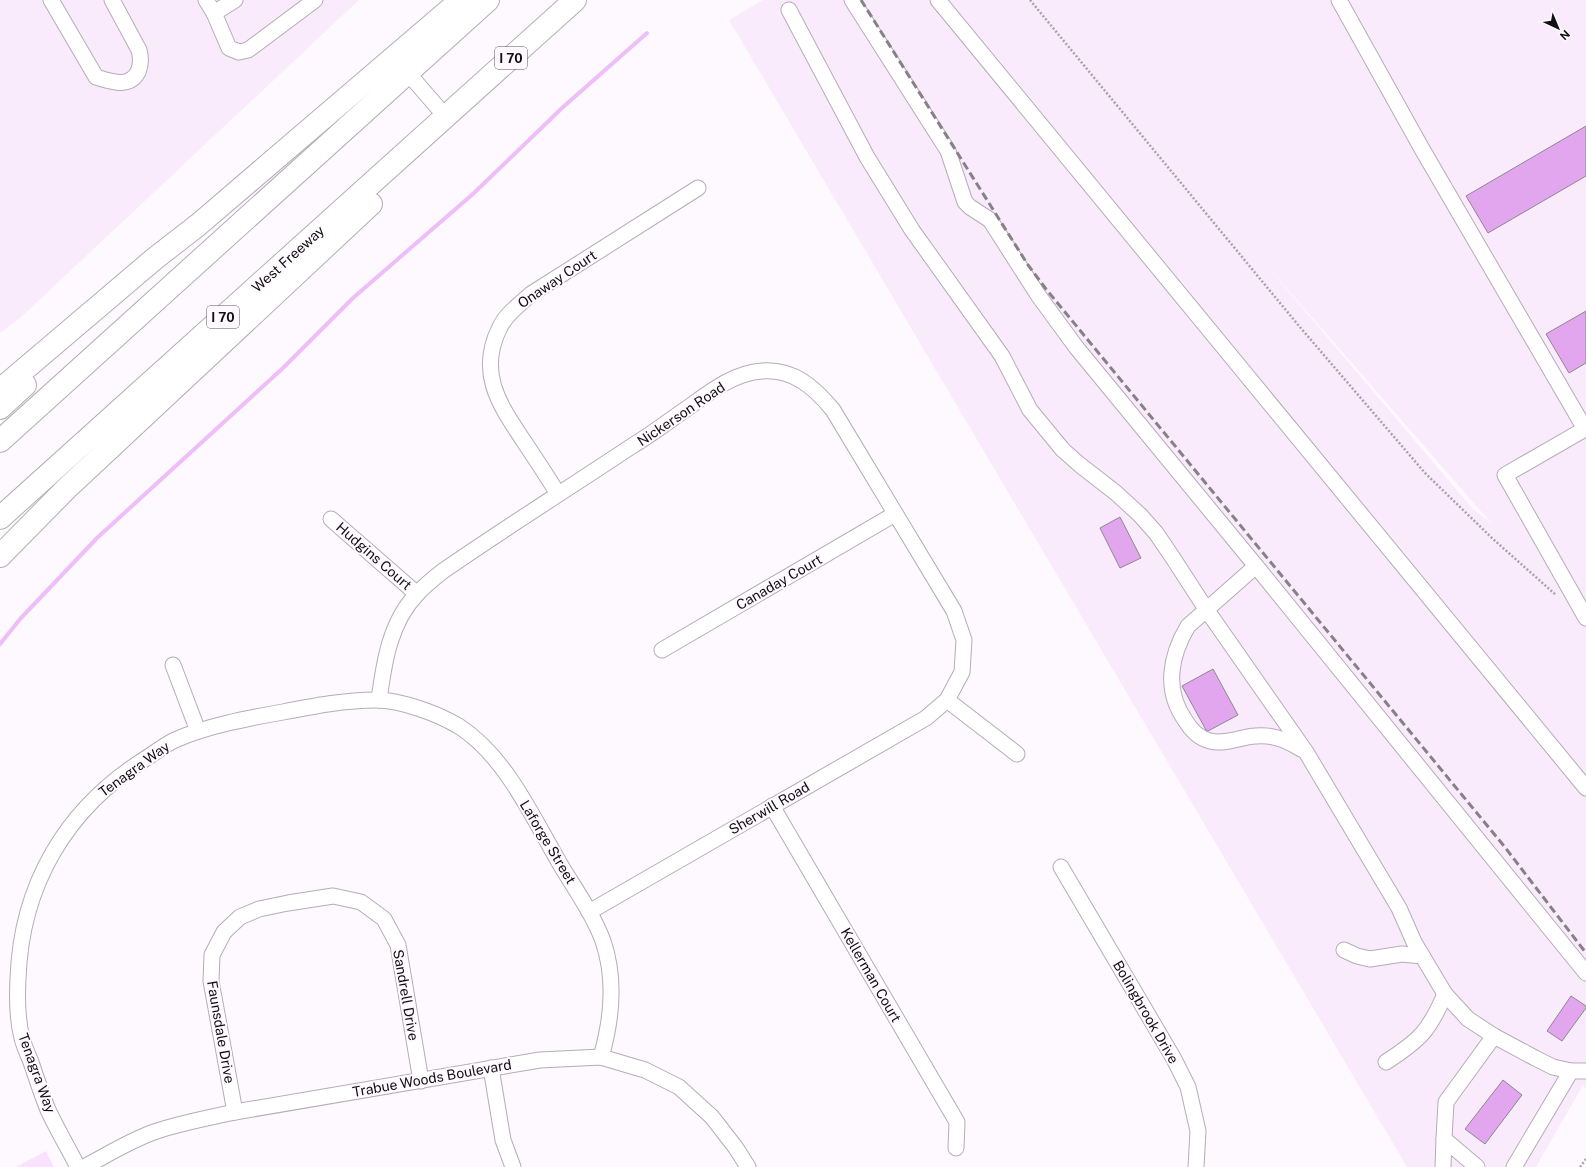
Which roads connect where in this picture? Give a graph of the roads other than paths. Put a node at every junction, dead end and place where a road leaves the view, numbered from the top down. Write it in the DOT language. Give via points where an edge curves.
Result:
graph roads {
  1 [pos="51,0"];
  2 [pos="112,0"];
  3 [pos="234,0"];
  4 [pos="315,0"];
  5 [pos="461,0"];
  6 [pos="488,0"];
  7 [pos="575,0"];
  8 [pos="852,0"];
  9 [pos="938,0"];
  10 [pos="1339,0"];
  11 [pos="210,6"];
  12 [pos="789,10"];
  13 [pos="407,72"];
  14 [pos="446,117"];
  15 [pos="698,188"];
  16 [pos="198,225"];
  17 [pos="0,390"];
  18 [pos="0,408"];
  19 [pos="1585,429"];
  20 [pos="0,441"];
  21 [pos="558,494"];
  22 [pos="895,514"];
  23 [pos="0,518"];
  24 [pos="331,519"];
  25 [pos="0,556"];
  26 [pos="1256,566"];
  27 [pos="417,594"];
  28 [pos="1206,609"];
  29 [pos="1586,618"];
  30 [pos="662,650"];
  31 [pos="173,665"];
  32 [pos="379,700"];
  33 [pos="947,700"];
  34 [pos="198,731"];
  35 [pos="1306,752"];
  36 [pos="1016,754"];
  37 [pos="1586,788"];
  38 [pos="772,806"];
  39 [pos="1061,867"];
  40 [pos="288,903"];
  41 [pos="589,912"];
  42 [pos="1344,950"];
  43 [pos="1422,956"];
  44 [pos="1586,973"];
  45 [pos="1445,994"];
  46 [pos="1494,1036"];
  47 [pos="601,1057"];
  48 [pos="1386,1062"];
  49 [pos="491,1068"];
  50 [pos="1571,1071"];
  51 [pos="1586,1071"];
  52 [pos="421,1081"];
  53 [pos="235,1112"];
  54 [pos="1444,1140"];
  55 [pos="956,1148"];
  56 [pos="78,1167"];
  57 [pos="84,1167"];
  58 [pos="513,1167"];
  59 [pos="748,1167"];
  60 [pos="1196,1167"];
  61 [pos="1443,1167"];
  62 [pos="1477,1167"];
  63 [pos="1514,1167"];
  1 -- 2 [label="street" via="96,77 126,83 134,78 139,70 141,58"];
  3 -- 11 [label="street"];
  4 -- 11 [label="street" via="248,50 239,52 229,48"];
  5 -- 16 [label="highway"];
  6 -- 13 [label="highway"];
  7 -- 14 [label="highway, West Freeway / I 70"];
  8 -- 26 [label="street" via="948,151 964,202 990,220 1076,347"];
  9 -- 37 [label="street"];
  10 -- 19 [label="street" via="1422,149"];
  12 -- 28 [label="street" via="871,164 912,230 1002,356 1030,410 1063,450 1116,493 1145,521 1174,558"];
  13 -- 14 [label="street"];
  13 -- 20 [label="highway"];
  14 -- 23 [label="highway, West Freeway / I 70"];
  14 -- 25 [label="highway" via="384,192 66,489"];
  15 -- 21 [label="street, Onaway Court" via="531,294 500,326 492,345 490,369 495,392 504,411"];
  16 -- 17 [label="highway"];
  16 -- 18 [label="highway" via="159,264"];
  19 -- 29 [label="street" via="1505,475"];
  21 -- 22 [label="street, Nickerson Road" via="722,384 743,375 762,371 784,373 803,381 820,394 833,410"];
  21 -- 27 [label="street, Nickerson Road" via="443,571"];
  22 -- 30 [label="street, Canaday Court"];
  22 -- 33 [label="street, Nickerson Road" via="954,611 964,640 962,672"];
  24 -- 27 [label="street, Hudgins Court"];
  26 -- 28 [label="street"];
  26 -- 44 [label="street"];
  27 -- 32 [label="street, Nickerson Road" via="402,614 390,638"];
  28 -- 35 [label="street"];
  28 -- 35 [label="street" via="1188,626 1180,638 1173,660 1171,680 1179,712 1196,734 1210,742 1273,736 1289,741"];
  31 -- 34 [label="street"];
  32 -- 34 [label="street, Tenagra Way" via="338,702"];
  32 -- 41 [label="street, Laforge Street" via="437,716 459,727 479,742 498,762 516,789"];
  33 -- 36 [label="street"];
  33 -- 38 [label="street, Sherwill Road" via="926,718"];
  34 -- 56 [label="street, Tenagra Way" via="173,741 133,766 103,789 75,819 38,882 26,920 19,959 18,989 22,1036 47,1108"];
  35 -- 43 [label="street" via="1399,908"];
  38 -- 41 [label="street, Sherwill Road"];
  38 -- 55 [label="street, Kellerman Court" via="957,1122"];
  39 -- 60 [label="street, Bolingbrook Drive" via="1188,1087 1198,1131"];
  40 -- 52 [label="street, Sandrell Drive" via="333,896 361,902 384,919 398,945"];
  40 -- 53 [label="street, Faunsdale Drive" via="259,909 240,917 224,932 212,955 211,981"];
  41 -- 47 [label="street, Laforge Street" via="602,940 612,986 608,1031"];
  42 -- 43 [label="street" via="1370,958 1402,954"];
  43 -- 45 [label="street"];
  45 -- 46 [label="street" via="1468,1018"];
  45 -- 48 [label="street" via="1435,1018 1426,1031"];
  46 -- 50 [label="street" via="1553,1067"];
  46 -- 54 [label="street" via="1446,1102"];
  47 -- 49 [label="street, Trabue Woods Boulevard" via="540,1060"];
  47 -- 59 [label="street, Trabue Woods Boulevard" via="645,1070 679,1087 712,1117"];
  49 -- 52 [label="street, Trabue Woods Boulevard"];
  49 -- 58 [label="street" via="503,1140"];
  50 -- 51 [label="street"];
  50 -- 63 [label="street"];
  52 -- 53 [label="street, Trabue Woods Boulevard"];
  53 -- 57 [label="street, Trabue Woods Boulevard" via="154,1132"];
  54 -- 61 [label="street"];
  54 -- 62 [label="street"];
}
